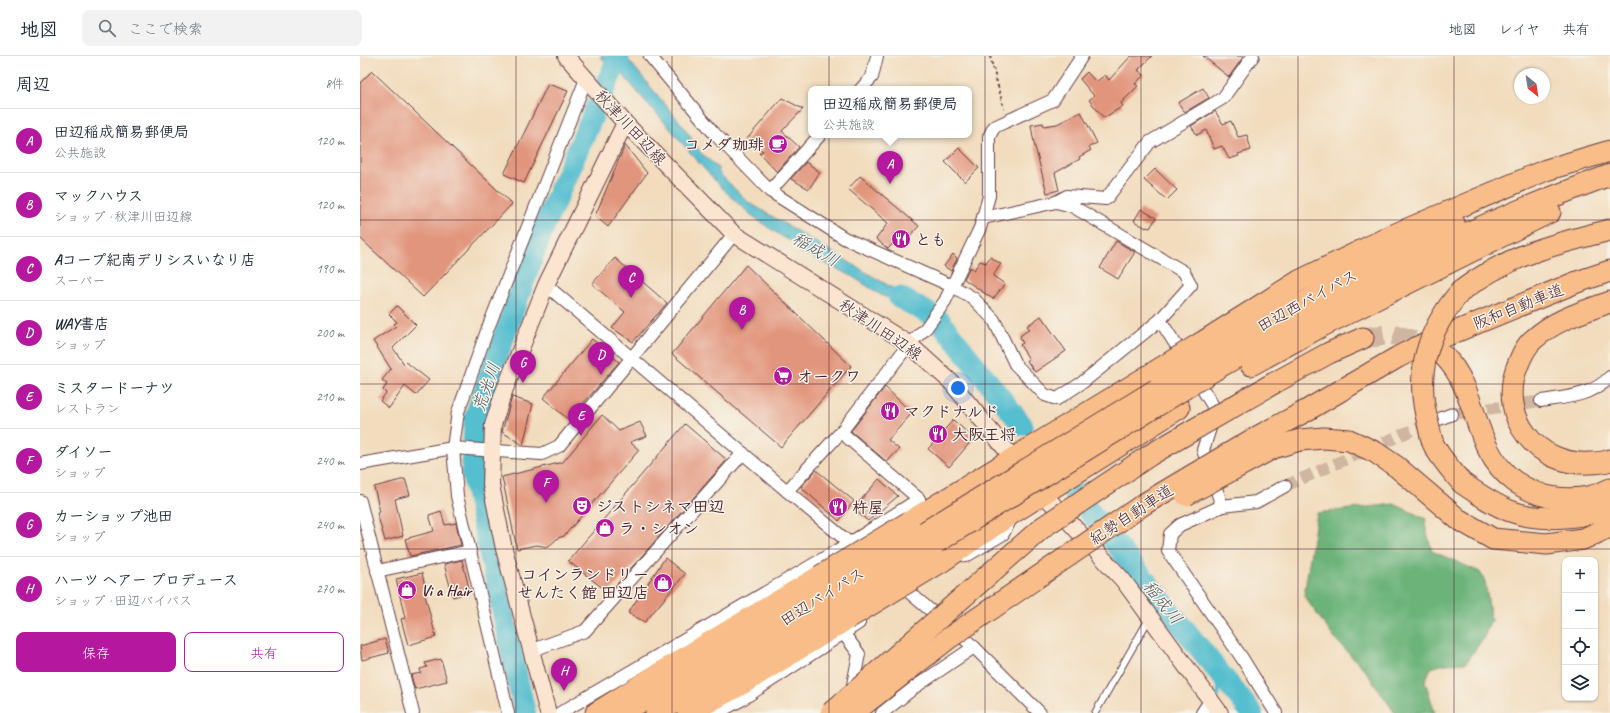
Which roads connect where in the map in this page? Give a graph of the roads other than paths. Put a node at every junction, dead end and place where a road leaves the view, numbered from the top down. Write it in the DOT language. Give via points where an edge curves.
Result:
graph roads {
  1 [pos="566,56"];
  2 [pos="650,56"];
  3 [pos="878,56"];
  4 [pos="1082,56"];
  5 [pos="1252,56"];
  6 [pos="586,79"];
  7 [pos="864,86"];
  8 [pos="625,123"];
  9 [pos="817,138"];
  10 [pos="1610,151"];
  11 [pos="1610,158"];
  12 [pos="1610,175"];
  13 [pos="1610,182"];
  14 [pos="770,191"];
  15 [pos="1056,202"];
  16 [pos="983,218"];
  17 [pos="1610,230"];
  18 [pos="734,234"];
  19 [pos="1610,272"];
  20 [pos="546,285"];
  21 [pos="952,286"];
  22 [pos="1610,302"];
  23 [pos="1160,320"];
  24 [pos="1363,338"];
  25 [pos="908,344"];
  26 [pos="1427,344"];
  27 [pos="1445,357"];
  28 [pos="632,359"];
  29 [pos="1212,362"];
  30 [pos="1610,377"];
  31 [pos="1541,401"];
  32 [pos="1452,414"];
  33 [pos="1420,427"];
  34 [pos="841,432"];
  35 [pos="457,449"];
  36 [pos="487,451"];
  37 [pos="743,453"];
  38 [pos="1610,460"];
  39 [pos="360,464"];
  40 [pos="1028,476"];
  41 [pos="1285,486"];
  42 [pos="1610,489"];
  43 [pos="786,491"];
  44 [pos="360,501"];
  45 [pos="1222,506"];
  46 [pos="1610,506"];
  47 [pos="1014,512"];
  48 [pos="1610,527"];
  49 [pos="850,543"];
  50 [pos="1080,548"];
  51 [pos="470,551"];
  52 [pos="377,571"];
  53 [pos="908,592"];
  54 [pos="835,605"];
  55 [pos="1150,618"];
  56 [pos="974,647"];
  57 [pos="530,651"];
  58 [pos="623,707"];
  59 [pos="1211,709"];
  60 [pos="413,713"];
  61 [pos="508,713"];
  62 [pos="548,713"];
  63 [pos="560,713"];
  64 [pos="596,713"];
  65 [pos="656,713"];
  66 [pos="688,713"];
  67 [pos="717,713"];
  68 [pos="831,713"];
  69 [pos="848,713"];
  70 [pos="853,713"];
  71 [pos="882,713"];
  72 [pos="1040,713"];
  73 [pos="1095,713"];
  74 [pos="1276,713"];
  1 -- 6 [label="main road, 秋津川田辺線"];
  2 -- 14 [label="street" via="713,132"];
  3 -- 7 [label="street" via="872,77"];
  4 -- 16 [label="street" via="1053,100 994,127 989,137 989,196"];
  5 -- 15 [label="street" via="1223,98 1150,142 1106,199 1067,196"];
  6 -- 8 [label="main road, 秋津川田辺線"];
  6 -- 35 [label="street" via="488,328 458,412"];
  8 -- 18 [label="main road, 秋津川田辺線"];
  8 -- 20 [label="main road"];
  9 -- 14 [label="street"];
  10 -- 29 [label="highway" via="1546,170 1391,236 1299,281"];
  11 -- 29 [label="highway, 田辺西バイパス" via="1528,189 1377,261 1313,296"];
  12 -- 29 [label="highway, 田辺西バイパス" via="1549,198 1426,253 1295,322"];
  13 -- 29 [label="highway" via="1322,326"];
  14 -- 21 [label="street" via="844,238"];
  15 -- 16 [label="street"];
  15 -- 23 [label="street" via="1072,206 1184,272 1191,285"];
  16 -- 21 [label="street"];
  17 -- 46 [label="highway, bridge" via="1536,250 1510,260 1461,291 1434,328 1424,360 1422,402 1435,448 1462,483 1491,503 1518,515 1543,519 1572,517 1600,511"];
  18 -- 25 [label="main road, 秋津川田辺線"];
  18 -- 28 [label="street"];
  19 -- 26 [label="highway, 阪和自動車道" via="1577,282"];
  20 -- 28 [label="street"];
  20 -- 36 [label="main road" via="503,394"];
  21 -- 23 [label="street" via="973,298 994,320 1015,364 1045,395 1057,399 1083,382"];
  21 -- 25 [label="street" via="926,328"];
  22 -- 38 [label="highway" via="1564,318 1533,339 1518,363 1512,393 1518,421 1539,449 1554,459 1577,464"];
  23 -- 45 [label="street" via="1213,406 1211,425 1203,450"];
  24 -- 68 [label="highway, bridge" via="1274,383 1150,455 1043,527"];
  25 -- 34 [label="street"];
  25 -- 40 [label="main road, 秋津川田辺線" via="951,382"];
  26 -- 50 [label="highway, 紀勢自動車道, bridge" via="1398,357 1254,438 1144,504"];
  27 -- 42 [label="highway" via="1454,366 1488,450 1502,471 1524,488 1546,496 1573,500 1603,494"];
  28 -- 36 [label="street" via="559,446 542,454"];
  28 -- 37 [label="street"];
  29 -- 40 [label="highway, 田辺西バイパス, bridge"];
  29 -- 40 [label="highway" via="1179,408"];
  29 -- 40 [label="highway, bridge" via="1156,371"];
  30 -- 31 [label="street" via="1604,384 1587,393"];
  32 -- 33 [label="street"];
  34 -- 43 [label="street"];
  34 -- 49 [label="street" via="919,499"];
  35 -- 36 [label="street"];
  35 -- 39 [label="street"];
  35 -- 51 [label="street" via="457,496"];
  36 -- 57 [label="main road" via="504,549"];
  37 -- 43 [label="street"];
  37 -- 57 [label="street" via="585,631"];
  40 -- 47 [label="highway"];
  40 -- 54 [label="highway, 田辺バイパス, bridge"];
  40 -- 54 [label="highway, bridge" via="909,522"];
  40 -- 55 [label="main road, 秋津川田辺線" via="1099,552"];
  41 -- 45 [label="street" via="1256,502"];
  43 -- 49 [label="street"];
  44 -- 52 [label="street"];
  45 -- 74 [label="street" via="1180,525 1170,534 1168,551 1242,658"];
  47 -- 53 [label="street" via="1003,534"];
  47 -- 54 [label="highway, bridge" via="941,562"];
  48 -- 50 [label="highway, bridge" via="1583,538 1547,544 1493,539 1458,518 1397,466 1375,452 1349,440 1324,438 1300,440 1273,448 1129,526"];
  49 -- 53 [label="street"];
  49 -- 63 [label="street"];
  50 -- 70 [label="highway, 紀勢自動車道, bridge" via="949,638"];
  51 -- 52 [label="street"];
  51 -- 61 [label="street"];
  52 -- 60 [label="street"];
  53 -- 54 [label="street"];
  53 -- 56 [label="street"];
  54 -- 58 [label="highway" via="702,647"];
  54 -- 65 [label="highway, 田辺バイパス" via="711,683"];
  54 -- 66 [label="highway" via="742,684"];
  54 -- 67 [label="street" via="741,700"];
  54 -- 69 [label="street" via="859,654"];
  55 -- 59 [label="main road, 秋津川田辺線"];
  55 -- 73 [label="lane"];
  56 -- 71 [label="street"];
  56 -- 72 [label="street"];
  57 -- 62 [label="main road"];
  58 -- 64 [label="highway"];
}
